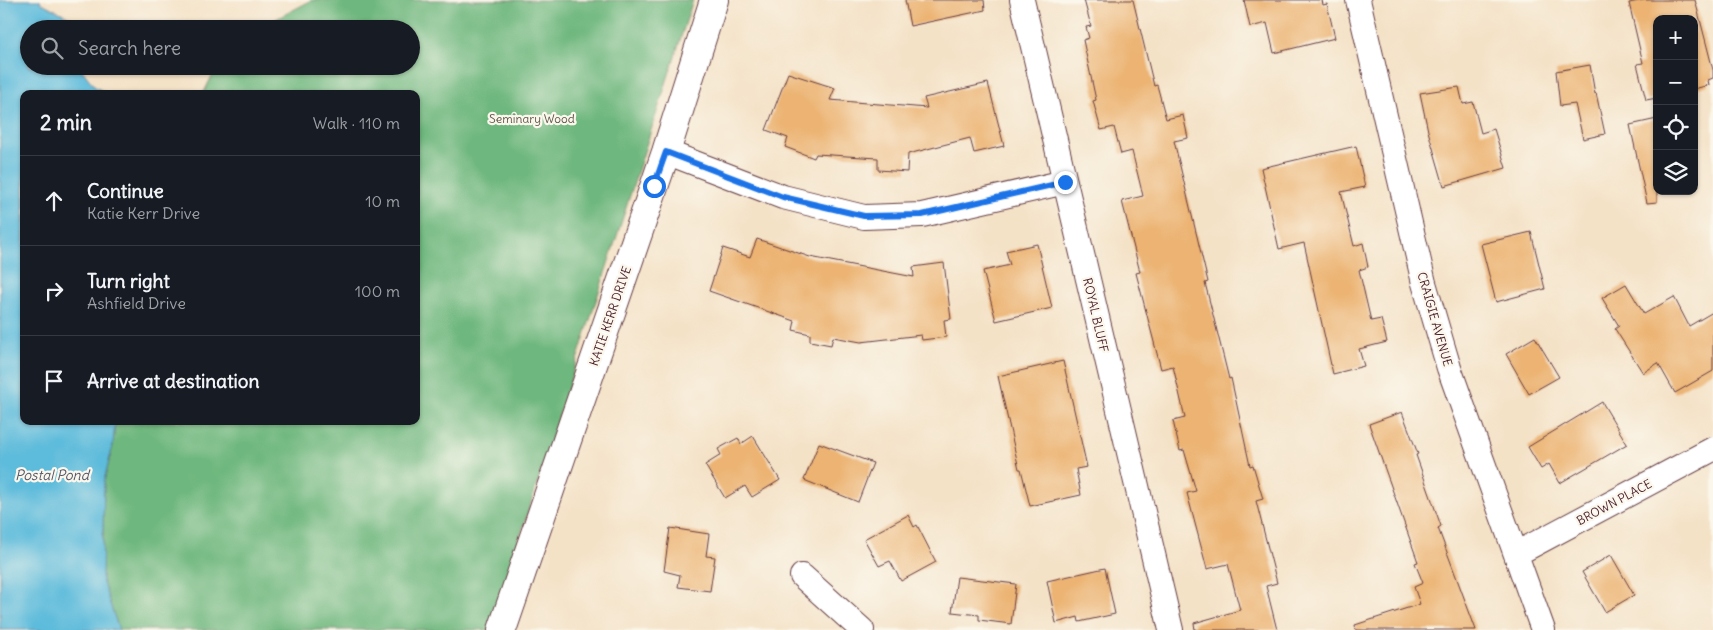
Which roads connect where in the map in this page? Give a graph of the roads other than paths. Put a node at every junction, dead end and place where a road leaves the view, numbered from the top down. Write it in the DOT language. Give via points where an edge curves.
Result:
graph roads {
  1 [pos="714,0"];
  2 [pos="1022,0"];
  3 [pos="1358,0"];
  4 [pos="666,152"];
  5 [pos="1065,182"];
  6 [pos="1713,449"];
  7 [pos="1516,554"];
  8 [pos="802,576"];
  9 [pos="502,630"];
  10 [pos="862,630"];
  11 [pos="1171,630"];
  12 [pos="1543,630"];
  1 -- 4 [label="street, KATIE KERR DRIVE"];
  2 -- 5 [label="street, ROYAL BLUFF"];
  3 -- 7 [label="street, CRAIGIE AVENUE" via="1424,283 1449,368"];
  4 -- 5 [label="street" via="783,197 864,216 922,215"];
  4 -- 9 [label="street, KATIE KERR DRIVE"];
  5 -- 11 [label="street, ROYAL BLUFF"];
  6 -- 7 [label="street, BROWN PLACE"];
  7 -- 12 [label="street, CRAIGIE AVENUE"];
  8 -- 10 [label="street"];
}
